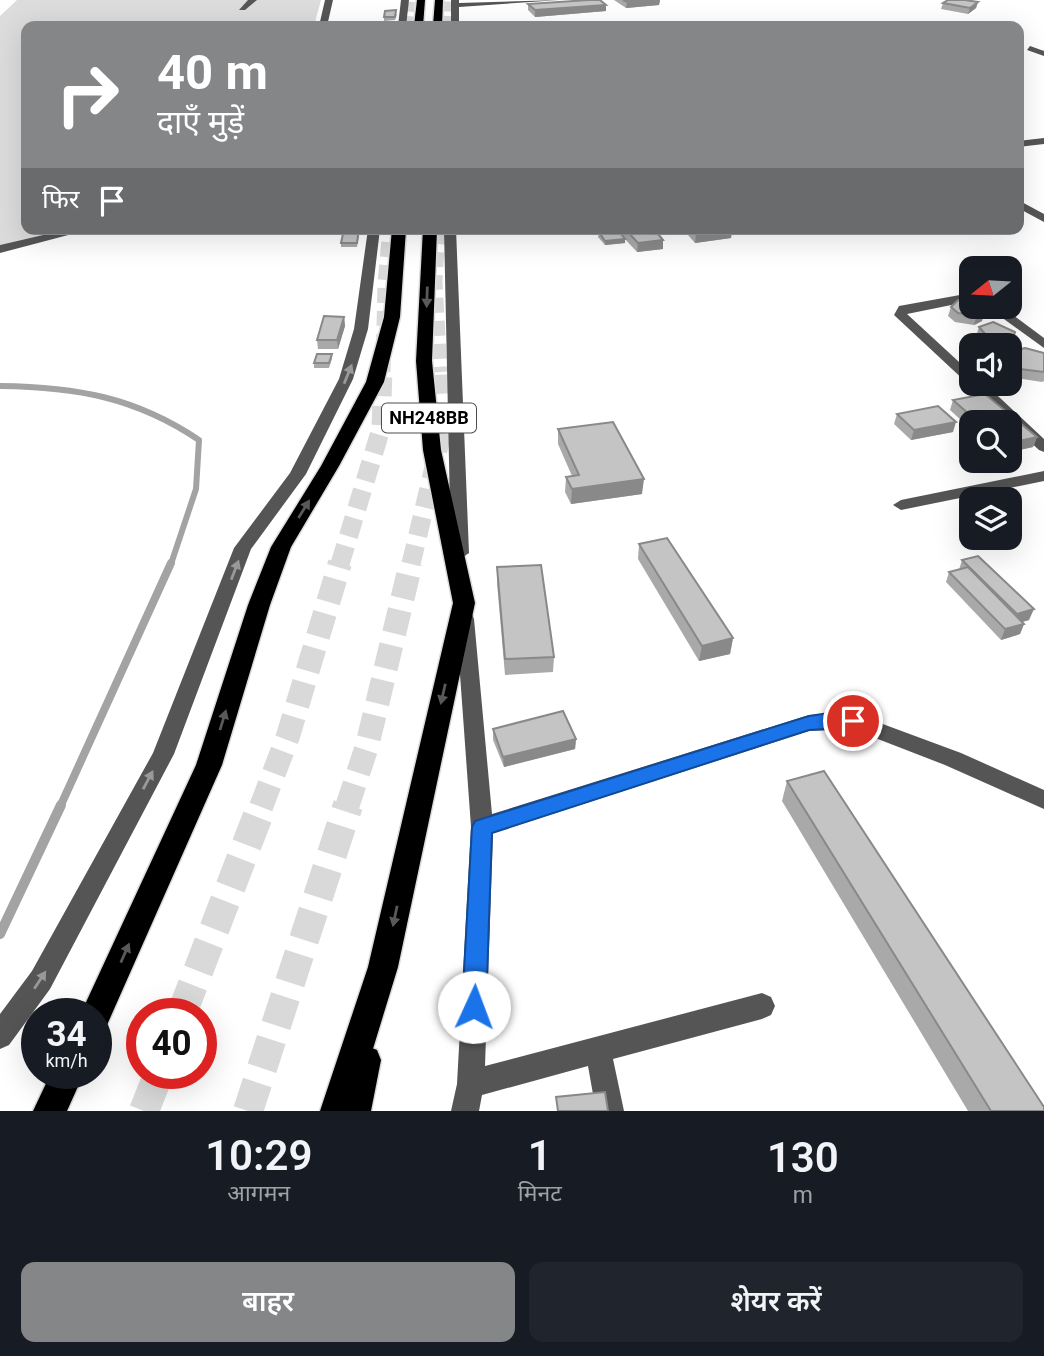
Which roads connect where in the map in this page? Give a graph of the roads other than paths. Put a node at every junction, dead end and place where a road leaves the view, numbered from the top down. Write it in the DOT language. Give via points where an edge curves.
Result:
graph roads {
  1 [pos="253,0"];
  2 [pos="329,0"];
  3 [pos="405,0"];
  4 [pos="421,0"];
  5 [pos="439,0"];
  6 [pos="556,0"];
  7 [pos="455,3"];
  8 [pos="507,4"];
  9 [pos="242,8"];
  10 [pos="514,11"];
  11 [pos="324,21"];
  12 [pos="403,21"];
  13 [pos="419,21"];
  14 [pos="438,21"];
  15 [pos="455,21"];
  16 [pos="1030,48"];
  17 [pos="1044,54"];
  18 [pos="1044,141"];
  19 [pos="1024,143"];
  20 [pos="1024,207"];
  21 [pos="1044,219"];
  22 [pos="60,235"];
  23 [pos="373,235"];
  24 [pos="398,235"];
  25 [pos="430,235"];
  26 [pos="450,235"];
  27 [pos="0,249"];
  28 [pos="959,299"];
  29 [pos="1010,319"];
  30 [pos="1044,344"];
  31 [pos="959,369"];
  32 [pos="988,396"];
  33 [pos="1044,447"];
  34 [pos="1044,477"];
  35 [pos="901,505"];
  36 [pos="464,603"];
  37 [pos="1044,800"];
  38 [pos="482,827"];
  39 [pos="383,967"];
  40 [pos="103,998"];
  41 [pos="762,1006"];
  42 [pos="0,1036"];
  43 [pos="598,1049"];
  44 [pos="471,1084"];
  45 [pos="60,1089"];
  46 [pos="50,1111"];
  47 [pos="337,1111"];
  48 [pos="358,1111"];
  49 [pos="465,1111"];
  50 [pos="610,1111"];
  1 -- 9 [label="street"];
  2 -- 11 [label="street"];
  3 -- 12 [label="street"];
  4 -- 13 [label="highway"];
  5 -- 14 [label="highway"];
  6 -- 8 [label="street"];
  7 -- 8 [label="street"];
  7 -- 15 [label="street"];
  8 -- 10 [label="street"];
  16 -- 17 [label="street"];
  18 -- 19 [label="street"];
  20 -- 21 [label="street"];
  22 -- 27 [label="street"];
  42 -- 23 [label="street, one-way" via="41,980 163,754 243,548 298,474 346,379 361,330"];
  40 -- 24 [label="highway, NH248BB, one-way" via="209,765 281,547 375,382 389,337"];
  25 -- 36 [label="highway, NH248BB, one-way" via="424,361 432,450"];
  26 -- 36 [label="street"];
  28 -- 31 [label="street" via="904,309 900,315"];
  29 -- 30 [label="street"];
  32 -- 33 [label="street"];
  34 -- 35 [label="street"];
  36 -- 38 [label="street"];
  36 -- 39 [label="highway, one-way"];
  37 -- 38 [label="street" via="863,724 836,720 809,723"];
  38 -- 44 [label="street"];
  39 -- 47 [label="highway"];
  39 -- 48 [label="main road"];
  41 -- 43 [label="street"];
  43 -- 44 [label="street"];
  43 -- 50 [label="street"];
  44 -- 49 [label="street"];
  45 -- 46 [label="highway"];
}
